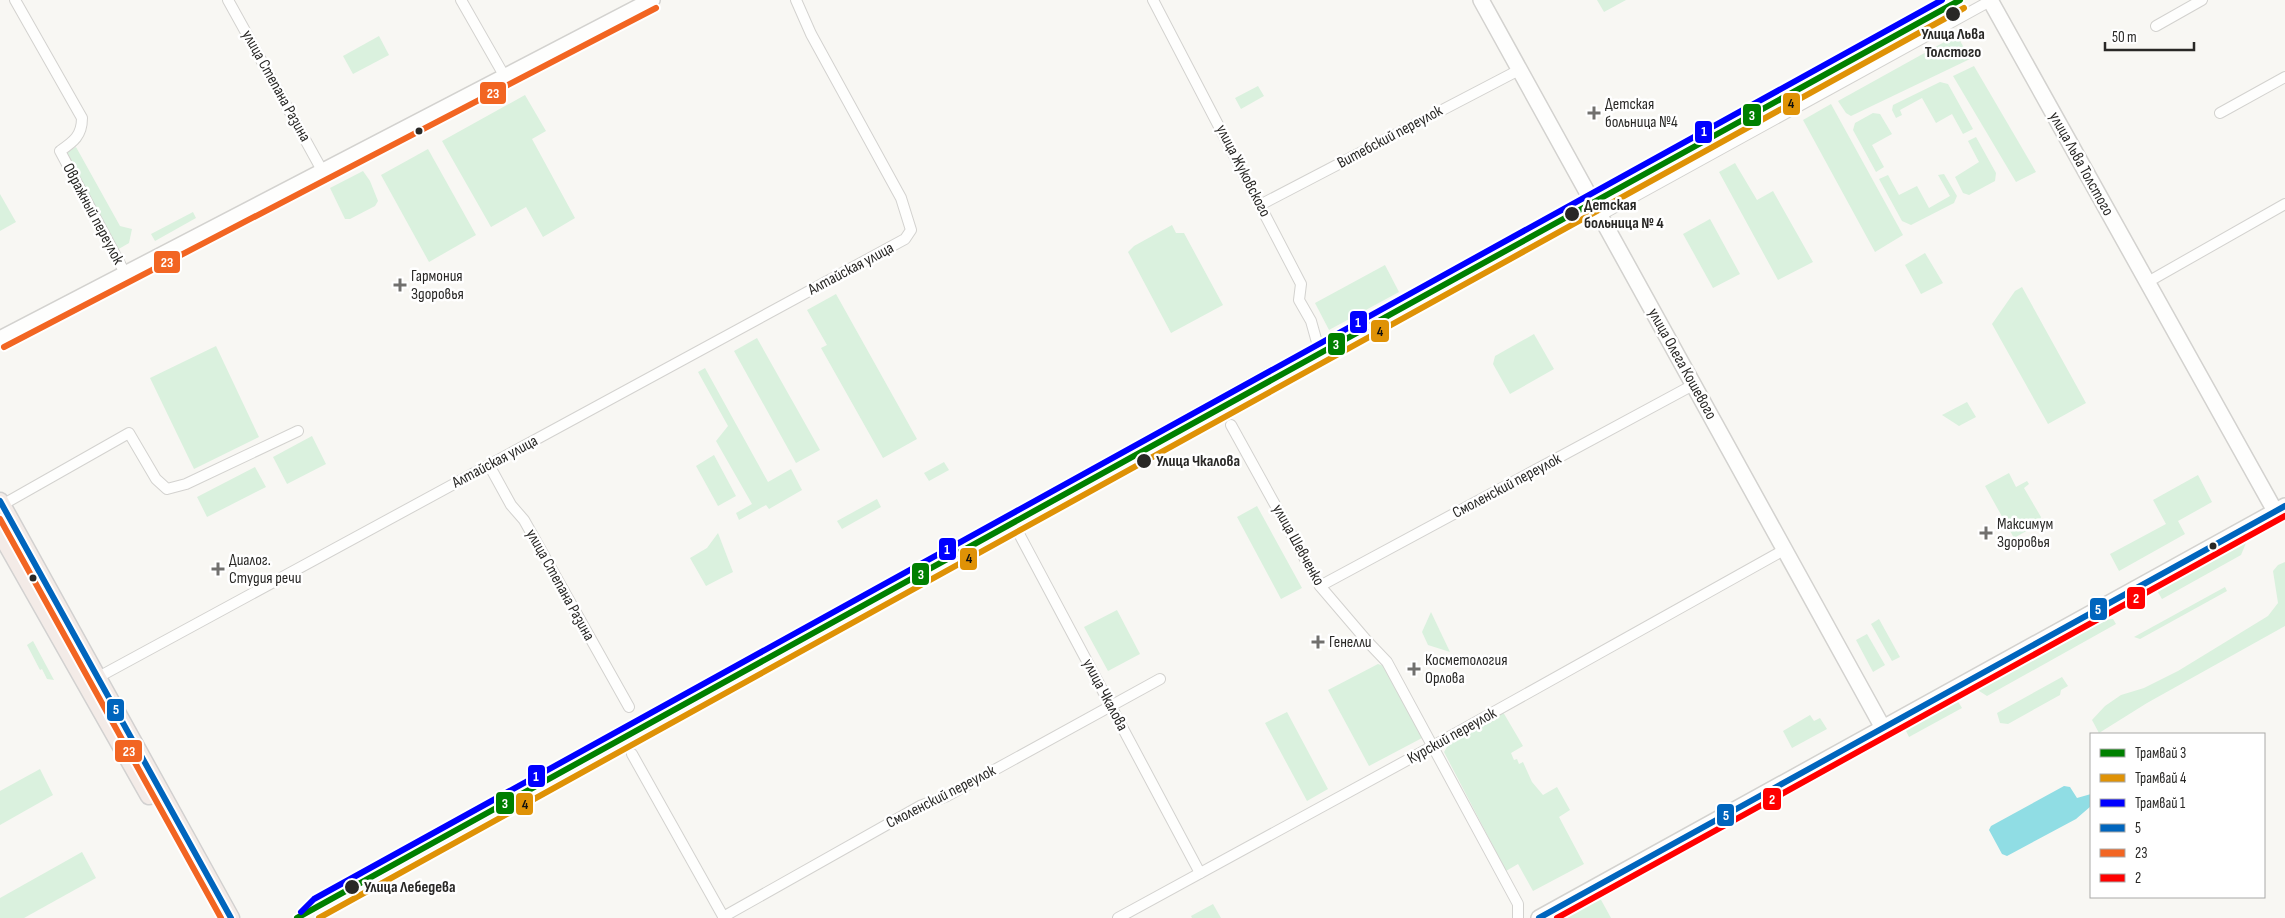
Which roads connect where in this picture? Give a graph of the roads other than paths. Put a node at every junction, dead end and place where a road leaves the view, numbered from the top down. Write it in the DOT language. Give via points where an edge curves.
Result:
graph roads {
  1 [pos="15,0"];
  2 [pos="228,0"];
  3 [pos="461,0"];
  4 [pos="652,0"];
  5 [pos="796,0"];
  6 [pos="1153,0"];
  7 [pos="1481,0"];
  8 [pos="1990,0"];
  9 [pos="2202,0"];
  10 [pos="2156,26"];
  11 [pos="1519,70"];
  12 [pos="505,77"];
  13 [pos="2285,77"];
  14 [pos="2220,113"];
  15 [pos="323,172"];
  16 [pos="1590,198"];
  17 [pos="1260,205"];
  18 [pos="2284,206"];
  19 [pos="1599,216"];
  20 [pos="126,275"];
  21 [pos="2146,283"];
  22 [pos="0,339"];
  23 [pos="1318,346"];
  24 [pos="1693,385"];
  25 [pos="1231,424"];
  26 [pos="298,431"];
  27 [pos="489,465"];
  28 [pos="1,503"];
  29 [pos="2280,508"];
  30 [pos="1010,517"];
  31 [pos="0,533"];
  32 [pos="1784,550"];
  33 [pos="1320,586"];
  34 [pos="1160,679"];
  35 [pos="91,681"];
  36 [pos="1111,706"];
  37 [pos="629,707"];
  38 [pos="1883,728"];
  39 [pos="1433,746"];
  40 [pos="632,754"];
  41 [pos="401,854"];
  42 [pos="1200,873"];
  43 [pos="218,918"];
  44 [pos="231,918"];
  45 [pos="724,918"];
  46 [pos="1118,918"];
  47 [pos="1518,918"];
  48 [pos="1538,918"];
  1 -- 20 [label="street, Овражный переулок" via="82,118 82,130 76,140 60,151"];
  2 -- 15 [label="street, улица Степана Разина"];
  3 -- 12 [label="street"];
  4 -- 12 [label="main road"];
  5 -- 27 [label="street, Алтайская улица" via="811,34 901,198 911,230 905,239"];
  6 -- 17 [label="street, улица Жуковского"];
  7 -- 11 [label="main road, улица Олега Кошевого"];
  8 -- 19 [label="street"];
  8 -- 21 [label="main road, улица Льва Толстого"];
  9 -- 10 [label="street"];
  11 -- 16 [label="main road, улица Олега Кошевого"];
  11 -- 17 [label="street, Витебский переулок"];
  12 -- 15 [label="main road"];
  13 -- 14 [label="street"];
  15 -- 20 [label="main road"];
  16 -- 19 [label="main road, улица Олега Кошевого"];
  16 -- 23 [label="street"];
  17 -- 23 [label="street, улица Жуковского" via="1301,284 1300,300 1311,321"];
  18 -- 21 [label="street"];
  19 -- 24 [label="main road, улица Олега Кошевого"];
  20 -- 22 [label="main road"];
  21 -- 29 [label="main road, улица Льва Толстого"];
  23 -- 30 [label="street"];
  24 -- 32 [label="main road, улица Олега Кошевого"];
  24 -- 33 [label="street, Смоленский переулок"];
  25 -- 33 [label="street, улица Шевченко"];
  26 -- 28 [label="street" via="186,484 167,489 156,479 129,433"];
  27 -- 35 [label="street, Алтайская улица"];
  27 -- 37 [label="street, улица Степана Разина" via="524,520"];
  28 -- 35 [label="main road"];
  29 -- 38 [label="main road"];
  30 -- 36 [label="street, улица Чкалова"];
  30 -- 41 [label="street"];
  31 -- 35 [label="main road"];
  32 -- 38 [label="main road, улица Олега Кошевого"];
  32 -- 39 [label="street, Курский переулок"];
  33 -- 39 [label="street, улица Шевченко" via="1387,662"];
  34 -- 36 [label="street, Смоленский переулок"];
  35 -- 43 [label="main road"];
  35 -- 44 [label="main road"];
  36 -- 42 [label="street, улица Чкалова"];
  36 -- 45 [label="street, Смоленский переулок" via="948,796 914,809"];
  38 -- 48 [label="main road"];
  39 -- 42 [label="street, Курский переулок"];
  39 -- 47 [label="street, улица Шевченко" via="1518,904"];
  40 -- 45 [label="street"];
  42 -- 46 [label="street, Курский переулок"];
}
